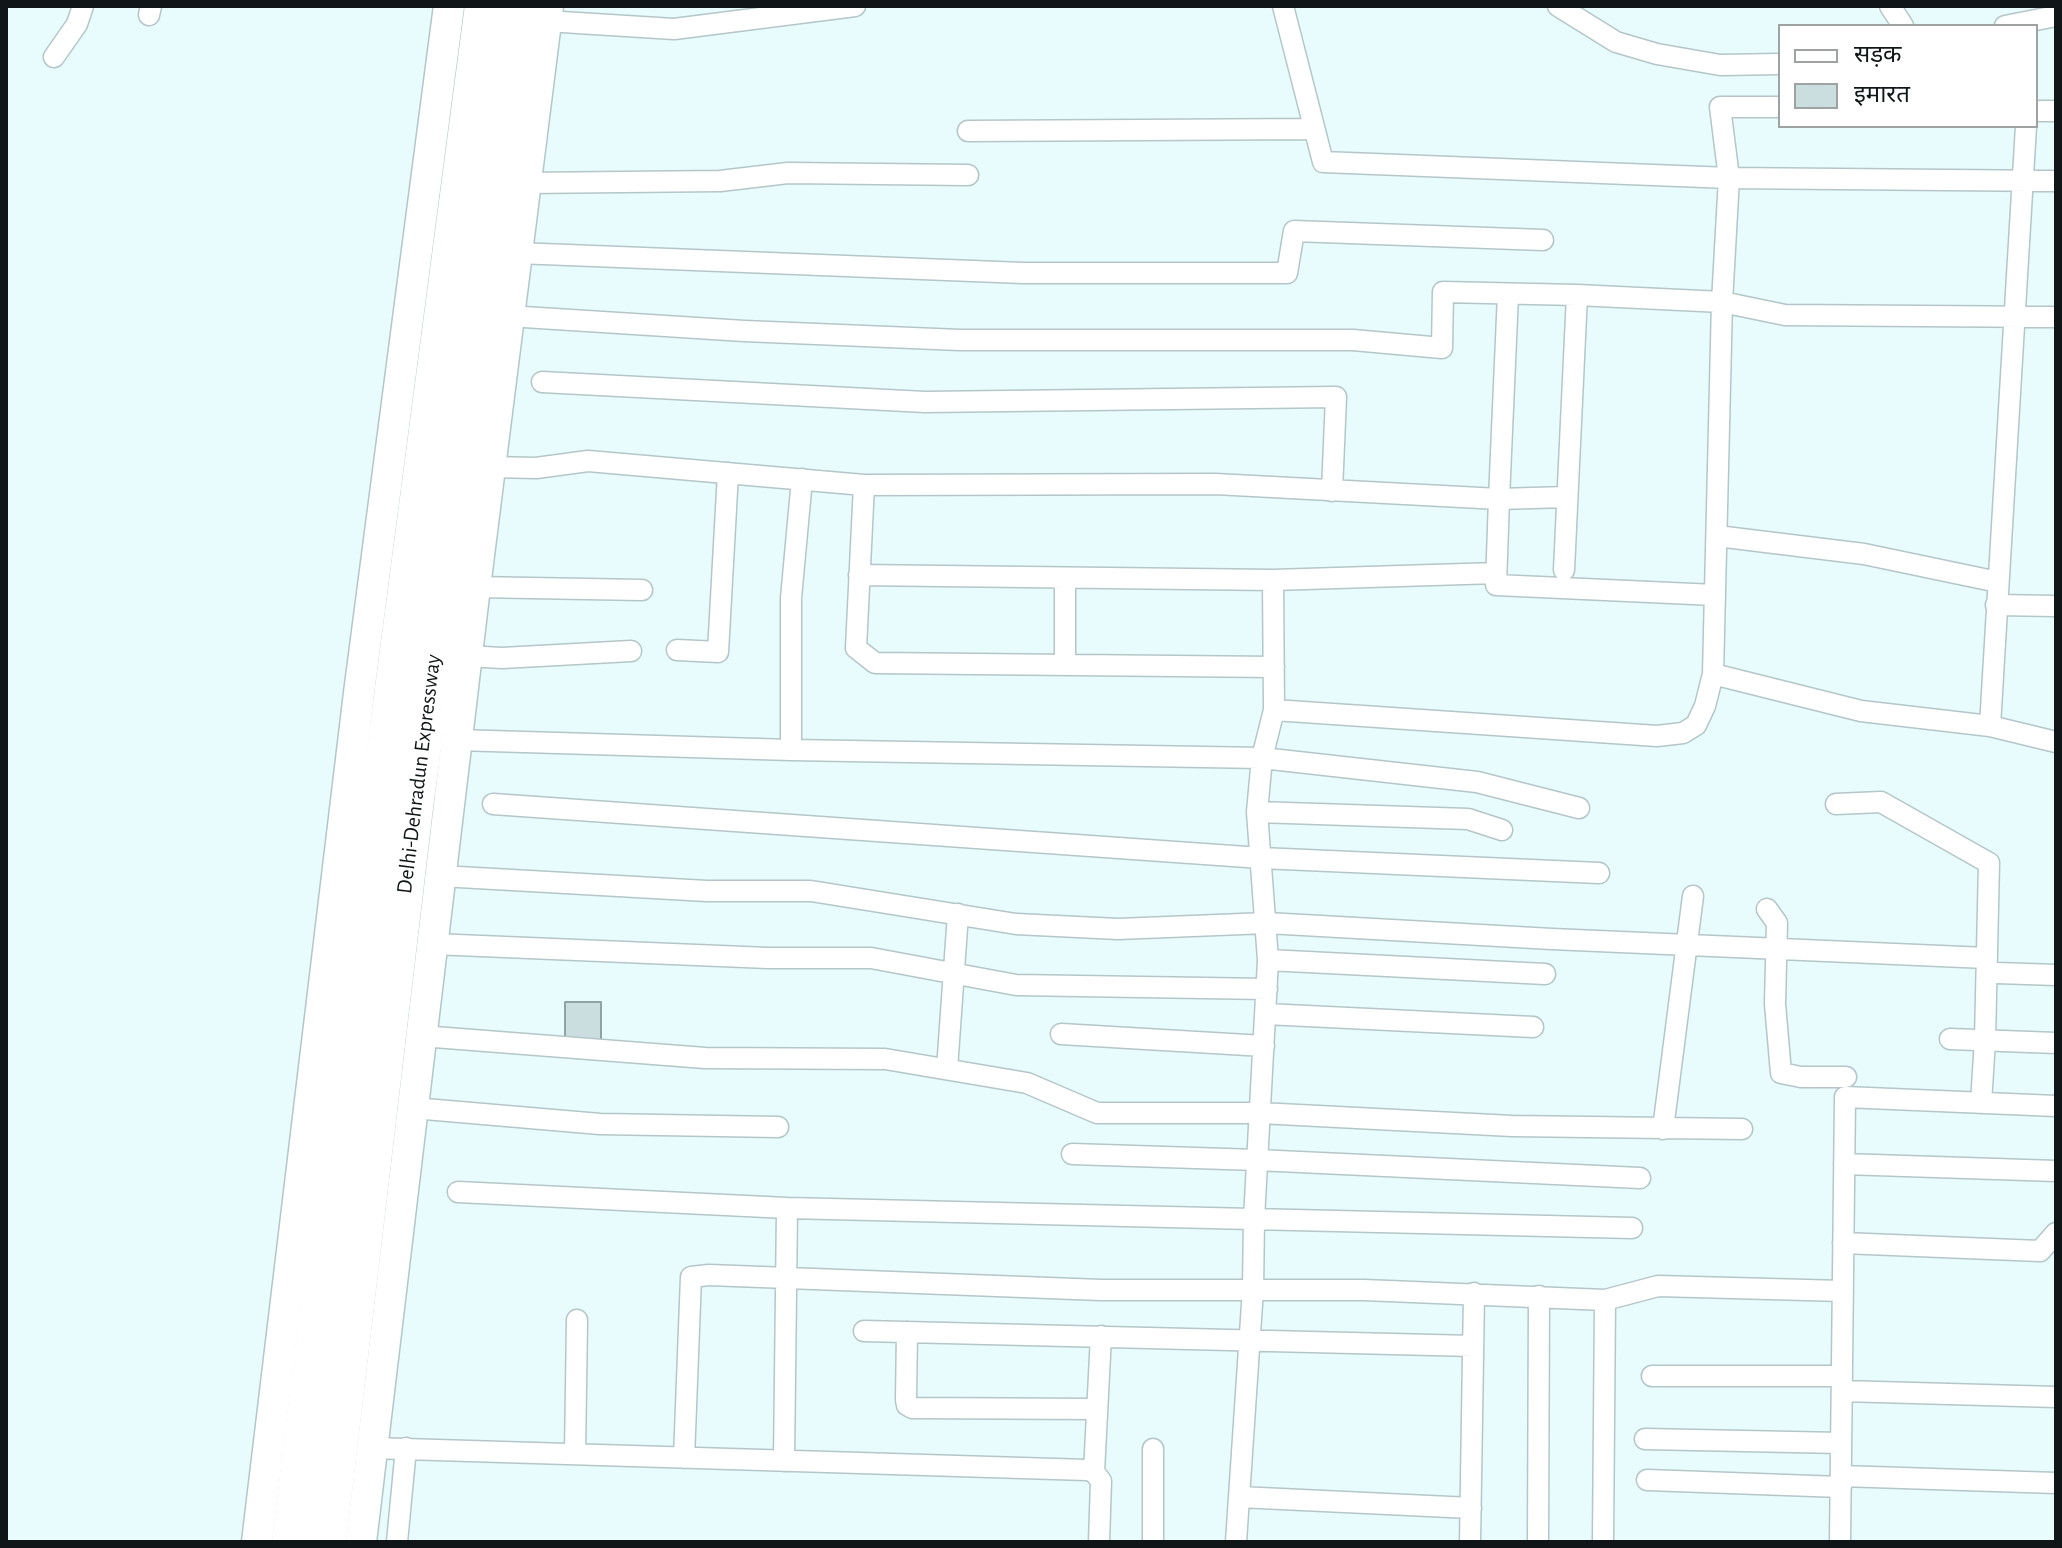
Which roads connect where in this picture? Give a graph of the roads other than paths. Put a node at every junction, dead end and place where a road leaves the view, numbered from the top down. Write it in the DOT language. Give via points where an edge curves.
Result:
graph roads {
  1 [pos="83,6"];
  2 [pos="449,6"];
  3 [pos="484,6"];
  4 [pos="855,6"];
  5 [pos="1283,6"];
  6 [pos="1890,6"];
  7 [pos="1563,7"];
  8 [pos="538,11"];
  9 [pos="2045,14"];
  10 [pos="1902,24"];
  11 [pos="2012,24"];
  12 [pos="54,57"];
  13 [pos="1778,64"];
  14 [pos="1778,107"];
  15 [pos="2026,128"];
  16 [pos="1314,129"];
  17 [pos="968,131"];
  18 [pos="968,175"];
  19 [pos="1729,178"];
  20 [pos="2025,180"];
  21 [pos="2056,181"];
  22 [pos="526,183"];
  23 [pos="1543,240"];
  24 [pos="517,253"];
  25 [pos="1508,294"];
  26 [pos="1577,295"];
  27 [pos="1722,302"];
  28 [pos="2016,315"];
  29 [pos="2056,317"];
  30 [pos="533,318"];
  31 [pos="542,382"];
  32 [pos="500,466"];
  33 [pos="728,473"];
  34 [pos="802,479"];
  35 [pos="864,485"];
  36 [pos="1332,491"];
  37 [pos="1566,497"];
  38 [pos="1499,499"];
  39 [pos="1717,536"];
  40 [pos="1564,570"];
  41 [pos="1496,573"];
  42 [pos="859,575"];
  43 [pos="1065,578"];
  44 [pos="1273,580"];
  45 [pos="1998,582"];
  46 [pos="499,588"];
  47 [pos="642,590"];
  48 [pos="1715,595"];
  49 [pos="1996,605"];
  50 [pos="2056,606"];
  51 [pos="677,650"];
  52 [pos="631,651"];
  53 [pos="485,657"];
  54 [pos="1065,665"];
  55 [pos="1274,667"];
  56 [pos="1713,674"];
  57 [pos="1274,710"];
  58 [pos="1990,726"];
  59 [pos="480,740"];
  60 [pos="2056,742"];
  61 [pos="791,750"];
  62 [pos="1262,758"];
  63 [pos="493,804"];
  64 [pos="1836,804"];
  65 [pos="1579,808"];
  66 [pos="1257,812"];
  67 [pos="1502,830"];
  68 [pos="1261,858"];
  69 [pos="1599,873"];
  70 [pos="459,877"];
  71 [pos="1693,896"];
  72 [pos="1767,909"];
  73 [pos="958,914"];
  74 [pos="1267,923"];
  75 [pos="450,945"];
  76 [pos="1688,946"];
  77 [pos="1777,950"];
  78 [pos="1268,960"];
  79 [pos="1992,966"];
  80 [pos="954,973"];
  81 [pos="1545,974"];
  82 [pos="2056,975"];
  83 [pos="1267,989"];
  84 [pos="1266,1014"];
  85 [pos="1533,1027"];
  86 [pos="1061,1034"];
  87 [pos="441,1038"];
  88 [pos="1950,1039"];
  89 [pos="1985,1040"];
  90 [pos="2056,1043"];
  91 [pos="1264,1046"];
  92 [pos="947,1069"];
  93 [pos="1846,1077"];
  94 [pos="1981,1103"];
  95 [pos="2056,1106"];
  96 [pos="430,1109"];
  97 [pos="1260,1113"];
  98 [pos="778,1127"];
  99 [pos="1663,1129"];
  100 [pos="1742,1129"];
  101 [pos="1072,1154"];
  102 [pos="1257,1160"];
  103 [pos="1844,1164"];
  104 [pos="2056,1171"];
  105 [pos="1640,1178"];
  106 [pos="458,1192"];
  107 [pos="787,1208"];
  108 [pos="1254,1219"];
  109 [pos="1632,1228"];
  110 [pos="2056,1233"];
  111 [pos="1843,1243"];
  112 [pos="787,1278"];
  113 [pos="1253,1289"];
  114 [pos="1843,1291"];
  115 [pos="1474,1293"];
  116 [pos="1539,1296"];
  117 [pos="1605,1300"];
  118 [pos="577,1320"];
  119 [pos="864,1331"];
  120 [pos="907,1332"];
  121 [pos="1101,1336"];
  122 [pos="1249,1340"];
  123 [pos="1473,1346"];
  124 [pos="1652,1376"];
  125 [pos="1842,1383"];
  126 [pos="2056,1397"];
  127 [pos="1096,1409"];
  128 [pos="1645,1439"];
  129 [pos="1841,1443"];
  130 [pos="372,1448"];
  131 [pos="406,1448"];
  132 [pos="1153,1449"];
  133 [pos="575,1454"];
  134 [pos="684,1458"];
  135 [pos="784,1461"];
  136 [pos="1094,1472"];
  137 [pos="1647,1480"];
  138 [pos="1841,1481"];
  139 [pos="2056,1483"];
  140 [pos="1239,1497"];
  141 [pos="1471,1508"];
  142 [pos="257,1542"];
  143 [pos="291,1542"];
  144 [pos="327,1542"];
  145 [pos="361,1542"];
  146 [pos="397,1542"];
  147 [pos="1099,1542"];
  148 [pos="1153,1542"];
  149 [pos="1236,1542"];
  150 [pos="1470,1542"];
  151 [pos="1538,1542"];
  152 [pos="1603,1542"];
  153 [pos="1840,1542"];
  1 -- 12 [label="street"];
  2 -- 142 [label="street" via="361,677"];
  3 -- 143 [label="highway, Delhi-Dehradun Expressway" via="379,802"];
  4 -- 8 [label="street" via="674,29"];
  5 -- 16 [label="street"];
  6 -- 10 [label="street"];
  7 -- 13 [label="street" via="1616,42 1657,54 1720,65"];
  8 -- 22 [label="street"];
  8 -- 144 [label="highway, Delhi-Dehradun Expressway" via="414,807"];
  9 -- 11 [label="street"];
  14 -- 19 [label="street" via="1720,107"];
  15 -- 20 [label="street"];
  16 -- 17 [label="street"];
  16 -- 19 [label="street" via="1323,162"];
  18 -- 22 [label="street" via="788,173 720,181"];
  19 -- 20 [label="street"];
  19 -- 27 [label="street"];
  20 -- 21 [label="street"];
  20 -- 28 [label="street"];
  22 -- 24 [label="street"];
  23 -- 24 [label="street" via="1294,231 1287,273 1023,273"];
  24 -- 30 [label="street"];
  25 -- 26 [label="street"];
  25 -- 30 [label="street" via="1443,292 1442,348 1353,340 960,340"];
  25 -- 38 [label="street"];
  26 -- 27 [label="street"];
  26 -- 37 [label="street"];
  27 -- 28 [label="street" via="1785,315"];
  27 -- 39 [label="street"];
  28 -- 29 [label="street"];
  28 -- 45 [label="street"];
  30 -- 32 [label="street"];
  31 -- 36 [label="street" via="925,402 1336,397"];
  32 -- 33 [label="street" via="536,468 588,461"];
  32 -- 46 [label="street"];
  33 -- 34 [label="street"];
  33 -- 51 [label="street" via="718,652"];
  34 -- 35 [label="street"];
  34 -- 61 [label="street" via="791,598"];
  35 -- 36 [label="street" via="1215,484"];
  35 -- 42 [label="street"];
  36 -- 38 [label="street"];
  37 -- 38 [label="street"];
  37 -- 40 [label="street"];
  38 -- 41 [label="street"];
  39 -- 45 [label="street" via="1864,554"];
  39 -- 48 [label="street"];
  41 -- 44 [label="street"];
  41 -- 48 [label="street" via="1496,585"];
  42 -- 43 [label="street"];
  42 -- 54 [label="street" via="856,648 875,663"];
  43 -- 44 [label="street"];
  43 -- 54 [label="street"];
  44 -- 55 [label="street"];
  45 -- 49 [label="street"];
  46 -- 47 [label="street"];
  46 -- 53 [label="street"];
  48 -- 56 [label="street"];
  49 -- 50 [label="street"];
  49 -- 58 [label="street"];
  52 -- 53 [label="street"];
  53 -- 59 [label="street"];
  54 -- 55 [label="street"];
  55 -- 57 [label="street"];
  56 -- 57 [label="street" via="1696,725 1683,733 1657,736"];
  56 -- 58 [label="street" via="1861,711"];
  57 -- 62 [label="street"];
  58 -- 60 [label="street"];
  59 -- 61 [label="street"];
  59 -- 70 [label="street"];
  61 -- 62 [label="street"];
  62 -- 65 [label="street" via="1477,782"];
  62 -- 66 [label="street"];
  63 -- 68 [label="street"];
  64 -- 79 [label="street" via="1881,802 1989,863"];
  66 -- 67 [label="street" via="1468,819"];
  66 -- 68 [label="street"];
  68 -- 69 [label="street"];
  68 -- 74 [label="street"];
  70 -- 73 [label="street" via="707,891 811,891"];
  70 -- 75 [label="street"];
  71 -- 76 [label="street"];
  72 -- 77 [label="street" via="1777,923"];
  73 -- 74 [label="street" via="1016,924 1118,929"];
  73 -- 80 [label="street"];
  74 -- 76 [label="street"];
  74 -- 78 [label="street"];
  75 -- 80 [label="street" via="871,958"];
  75 -- 87 [label="street"];
  76 -- 77 [label="street"];
  76 -- 99 [label="street"];
  77 -- 79 [label="street"];
  77 -- 93 [label="street" via="1781,1073"];
  78 -- 81 [label="street"];
  78 -- 83 [label="street"];
  79 -- 82 [label="street"];
  79 -- 89 [label="street"];
  80 -- 83 [label="street" via="1016,985"];
  80 -- 92 [label="street"];
  83 -- 84 [label="street"];
  84 -- 85 [label="street"];
  84 -- 91 [label="street"];
  86 -- 91 [label="street"];
  87 -- 92 [label="street" via="705,1058 885,1059"];
  87 -- 96 [label="street"];
  88 -- 89 [label="street"];
  89 -- 90 [label="street"];
  89 -- 94 [label="street"];
  91 -- 97 [label="street"];
  92 -- 97 [label="street" via="1027,1083 1097,1113"];
  94 -- 95 [label="street"];
  94 -- 103 [label="street" via="1845,1097"];
  96 -- 98 [label="street" via="600,1124"];
  96 -- 130 [label="street"];
  97 -- 99 [label="street"];
  97 -- 102 [label="street"];
  99 -- 100 [label="street"];
  101 -- 102 [label="street"];
  102 -- 105 [label="street"];
  102 -- 108 [label="street"];
  103 -- 104 [label="street"];
  103 -- 111 [label="street"];
  106 -- 107 [label="street"];
  107 -- 108 [label="street"];
  107 -- 112 [label="street"];
  108 -- 109 [label="street"];
  108 -- 113 [label="street"];
  110 -- 111 [label="street" via="2040,1251"];
  111 -- 114 [label="street"];
  112 -- 113 [label="street" via="1101,1290"];
  112 -- 134 [label="street" via="691,1277"];
  112 -- 135 [label="street"];
  113 -- 115 [label="street"];
  113 -- 122 [label="street"];
  114 -- 117 [label="street" via="1658,1286"];
  114 -- 125 [label="street"];
  115 -- 116 [label="street"];
  115 -- 123 [label="street"];
  116 -- 117 [label="street"];
  116 -- 151 [label="street"];
  117 -- 152 [label="street"];
  118 -- 133 [label="street"];
  119 -- 120 [label="street"];
  120 -- 121 [label="street"];
  120 -- 127 [label="street" via="906,1400 912,1408"];
  121 -- 122 [label="street"];
  121 -- 127 [label="street"];
  122 -- 123 [label="street"];
  122 -- 140 [label="street"];
  123 -- 141 [label="street"];
  124 -- 125 [label="street"];
  125 -- 126 [label="street"];
  125 -- 129 [label="street"];
  127 -- 136 [label="street"];
  128 -- 129 [label="street"];
  129 -- 138 [label="street"];
  130 -- 131 [label="street"];
  130 -- 145 [label="street"];
  131 -- 133 [label="street"];
  131 -- 146 [label="street"];
  132 -- 148 [label="street"];
  133 -- 134 [label="street"];
  134 -- 135 [label="street"];
  135 -- 136 [label="street"];
  136 -- 147 [label="street" via="1102,1488"];
  137 -- 138 [label="street"];
  138 -- 139 [label="street"];
  138 -- 153 [label="street"];
  140 -- 141 [label="street"];
  140 -- 149 [label="street"];
  141 -- 150 [label="street"];
}
